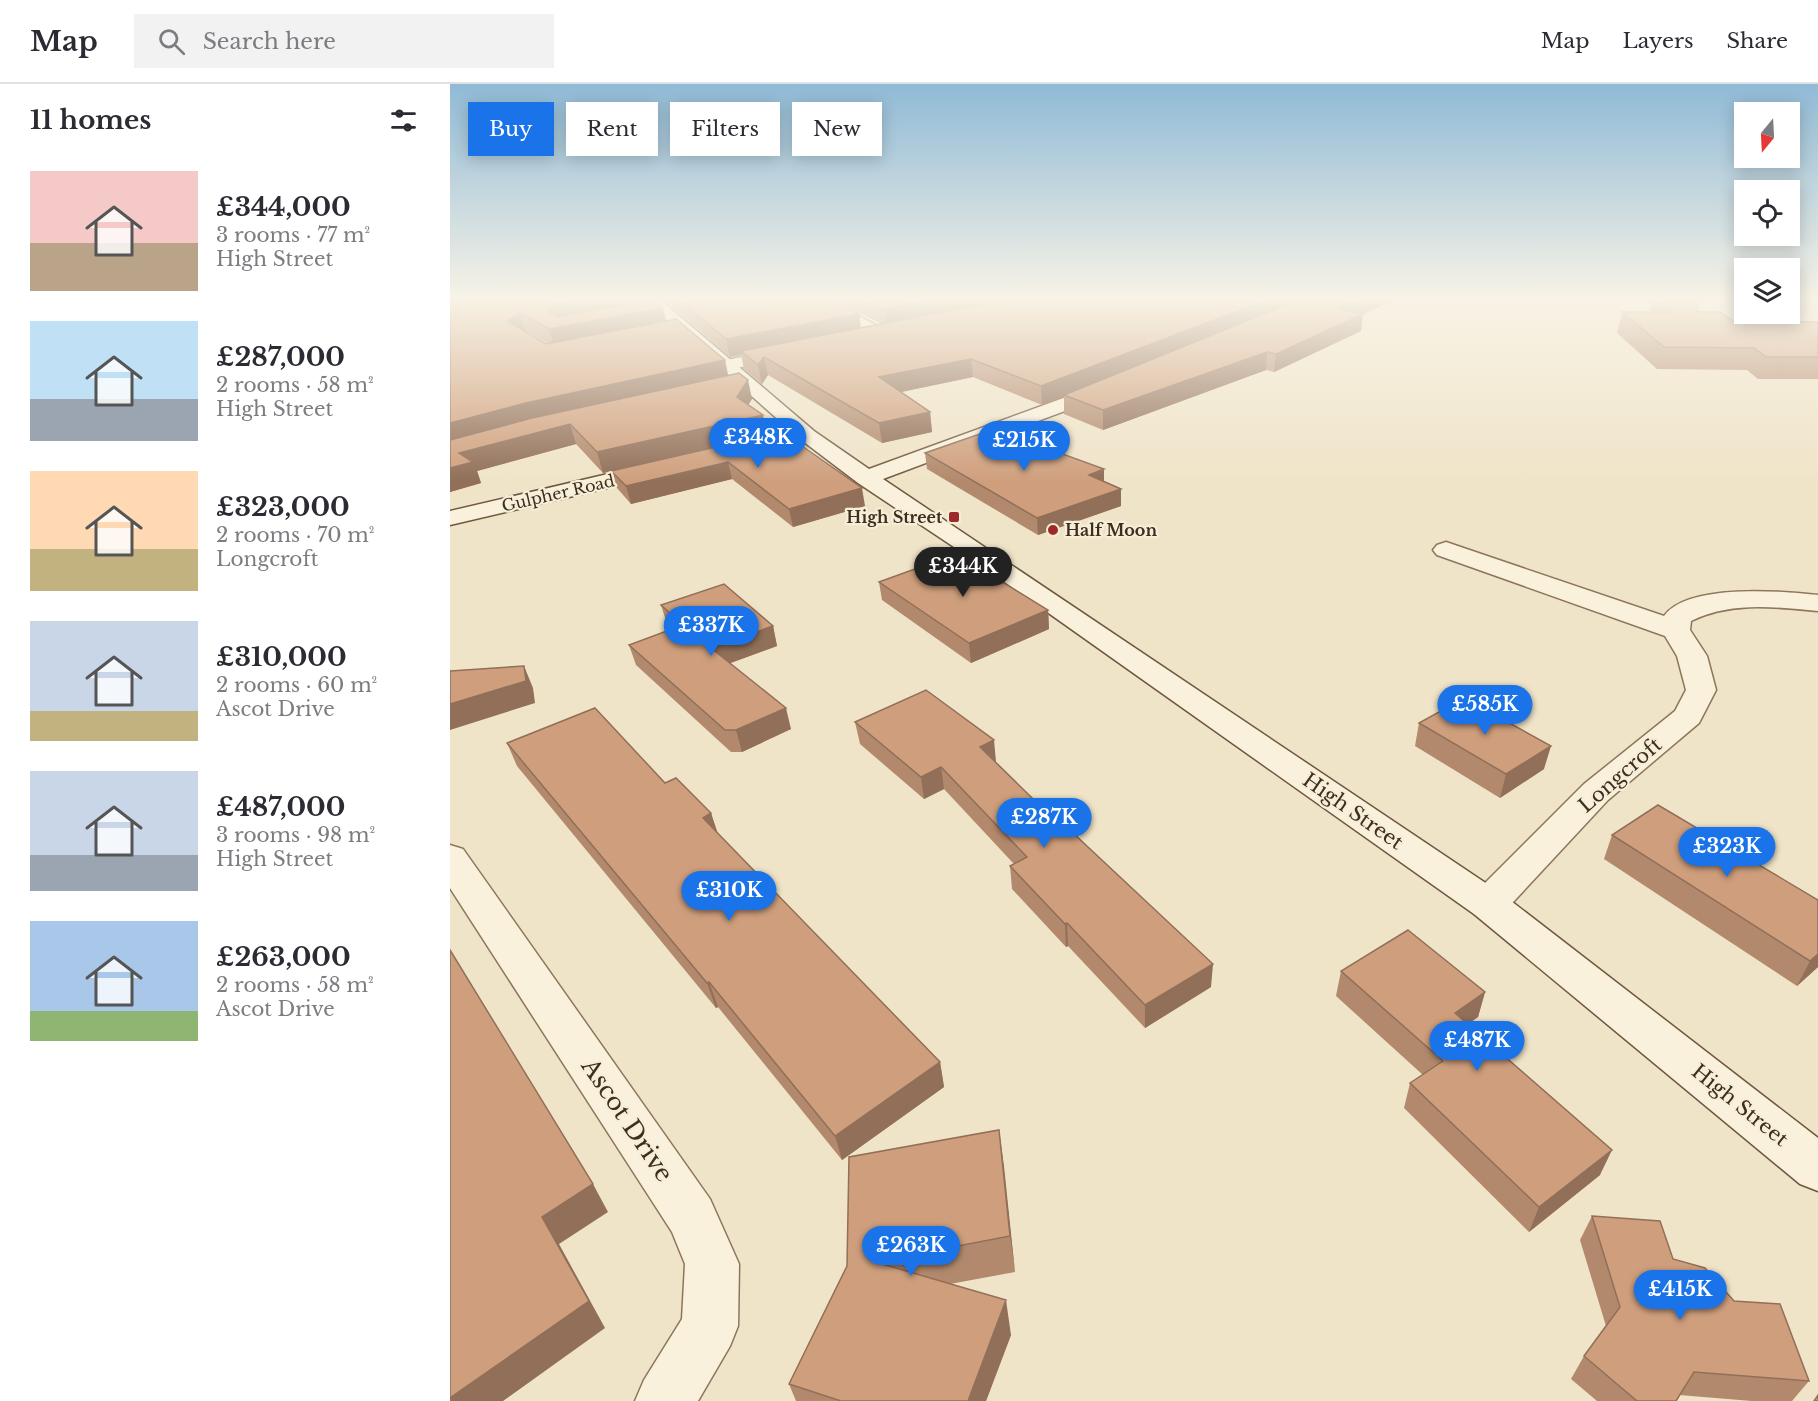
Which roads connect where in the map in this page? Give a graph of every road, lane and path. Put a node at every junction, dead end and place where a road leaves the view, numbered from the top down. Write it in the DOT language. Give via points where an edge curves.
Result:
graph roads {
  1 [pos="718,358"];
  2 [pos="758,358"];
  3 [pos="726,365"];
  4 [pos="1127,380"];
  5 [pos="747,383"];
  6 [pos="724,388"];
  7 [pos="807,435"];
  8 [pos="784,440"];
  9 [pos="680,464"];
  10 [pos="866,478"];
  11 [pos="450,518"];
  12 [pos="1446,550"];
  13 [pos="1818,603"];
  14 [pos="1676,630"];
  15 [pos="450,858"];
  16 [pos="1488,904"];
  17 [pos="1818,1168"];
  18 [pos="665,1401"];
  1 -- 3 [label="street, High Street"];
  2 -- 3 [label="street"];
  3 -- 5 [label="street, High Street"];
  4 -- 10 [label="street"];
  5 -- 6 [label="street"];
  5 -- 7 [label="street, High Street"];
  7 -- 8 [label="street"];
  7 -- 10 [label="street, High Street"];
  9 -- 11 [label="street, Gulpher Road"];
  10 -- 16 [label="street, High Street"];
  12 -- 14 [label="street"];
  13 -- 14 [label="street" via="1734,597 1696,606 1677,616"];
  14 -- 16 [label="street, Longcroft" via="1692,656 1701,690 1688,716 1596,792"];
  15 -- 18 [label="street, Ascot Drive" via="692,1217 712,1264 710,1326"];
  16 -- 17 [label="street, High Street"];
}
